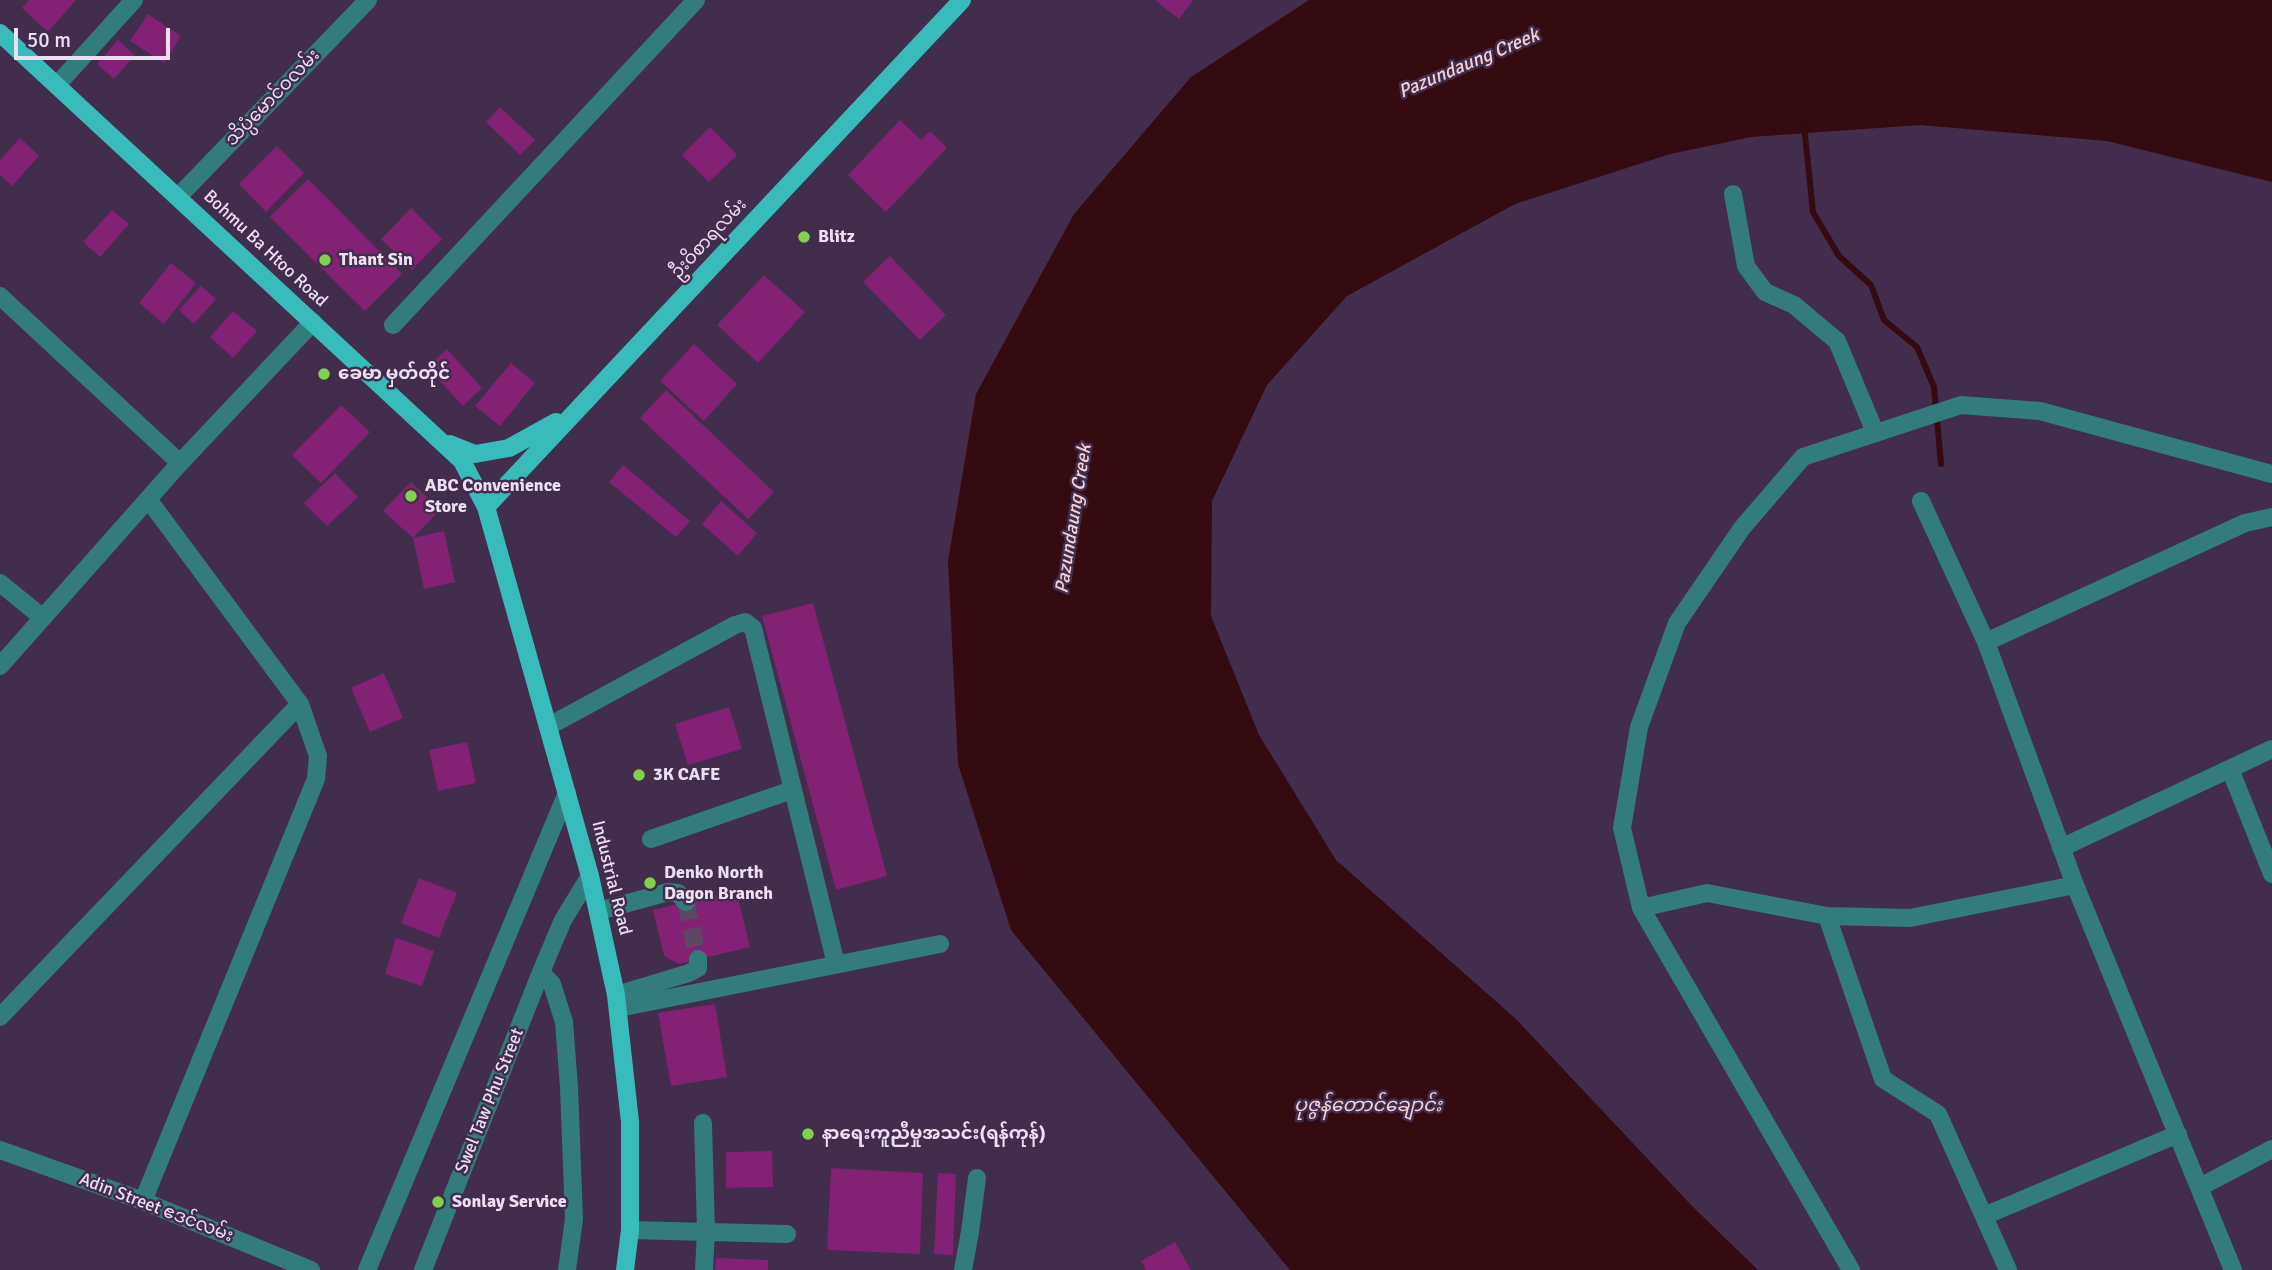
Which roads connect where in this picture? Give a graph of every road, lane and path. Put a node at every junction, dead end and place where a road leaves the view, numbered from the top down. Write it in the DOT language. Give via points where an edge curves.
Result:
graph roads {
  1 [pos="134,0"];
  2 [pos="368,0"];
  3 [pos="696,0"];
  4 [pos="957,2"];
  5 [pos="0,33"];
  6 [pos="57,86"];
  7 [pos="1732,194"];
  8 [pos="178,197"];
  9 [pos="0,296"];
  10 [pos="313,322"];
  11 [pos="393,325"];
  12 [pos="580,407"];
  13 [pos="1875,432"];
  14 [pos="440,440"];
  15 [pos="180,463"];
  16 [pos="2272,474"];
  17 [pos="148,499"];
  18 [pos="1921,501"];
  19 [pos="486,507"];
  20 [pos="2272,517"];
  21 [pos="0,583"];
  22 [pos="43,618"];
  23 [pos="1986,642"];
  24 [pos="0,666"];
  25 [pos="300,704"];
  26 [pos="549,726"];
  27 [pos="2272,749"];
  28 [pos="2230,769"];
  29 [pos="792,790"];
  30 [pos="567,793"];
  31 [pos="651,839"];
  32 [pos="2061,848"];
  33 [pos="2272,874"];
  34 [pos="590,876"];
  35 [pos="2075,885"];
  36 [pos="686,902"];
  37 [pos="1641,908"];
  38 [pos="599,911"];
  39 [pos="1827,916"];
  40 [pos="940,944"];
  41 [pos="698,959"];
  42 [pos="836,964"];
  43 [pos="541,972"];
  44 [pos="618,1002"];
  45 [pos="0,1017"];
  46 [pos="703,1123"];
  47 [pos="2178,1134"];
  48 [pos="2272,1149"];
  49 [pos="0,1150"];
  50 [pos="976,1178"];
  51 [pos="2200,1187"];
  52 [pos="143,1201"];
  53 [pos="1984,1216"];
  54 [pos="630,1230"];
  55 [pos="706,1231"];
  56 [pos="787,1234"];
  57 [pos="311,1270"];
  58 [pos="367,1270"];
  59 [pos="423,1270"];
  60 [pos="567,1270"];
  61 [pos="625,1270"];
  62 [pos="704,1270"];
  63 [pos="963,1270"];
  64 [pos="1851,1270"];
  65 [pos="2008,1270"];
  66 [pos="2233,1270"];
  1 -- 6 [label="street"];
  2 -- 8 [label="street, သိပ္ပံမောင်ဝလမ်း"];
  3 -- 11 [label="street"];
  4 -- 12 [label="main road, ဦးဝိစာရလမ်း"];
  5 -- 6 [label="main road, Bohmu Ba Htoo Road"];
  6 -- 8 [label="main road, Bohmu Ba Htoo Road"];
  7 -- 13 [label="street" via="1746,266 1765,292 1794,305 1837,341"];
  8 -- 10 [label="main road, Bohmu Ba Htoo Road"];
  9 -- 15 [label="street"];
  10 -- 14 [label="main road, Bohmu Ba Htoo Road"];
  10 -- 15 [label="street"];
  12 -- 14 [label="main road" via="509,448 475,454"];
  12 -- 19 [label="main road, ဦးဝိစာရလမ်း"];
  13 -- 16 [label="street" via="1961,405 2040,411"];
  13 -- 37 [label="street" via="1803,457 1742,528 1677,623 1639,727 1622,828"];
  14 -- 19 [label="main road, Bohmu Ba Htoo Road" via="462,461"];
  15 -- 17 [label="street"];
  17 -- 22 [label="street"];
  17 -- 25 [label="street"];
  18 -- 23 [label="street"];
  19 -- 26 [label="main road, Industrial Road"];
  20 -- 23 [label="street" via="2245,523"];
  21 -- 22 [label="street"];
  22 -- 24 [label="street"];
  23 -- 32 [label="street"];
  25 -- 45 [label="street"];
  25 -- 52 [label="street" via="318,756 317,779"];
  26 -- 29 [label="street" via="745,622 753,628"];
  26 -- 30 [label="main road, Industrial Road"];
  27 -- 28 [label="street"];
  28 -- 32 [label="street"];
  28 -- 33 [label="street"];
  29 -- 31 [label="street"];
  29 -- 42 [label="street"];
  30 -- 34 [label="main road, Industrial Road"];
  30 -- 58 [label="street"];
  32 -- 35 [label="street"];
  34 -- 38 [label="main road, Industrial Road"];
  34 -- 43 [label="street, Swel Taw Phu Street" via="563,920"];
  35 -- 39 [label="street" via="1910,918"];
  35 -- 47 [label="street"];
  36 -- 38 [label="street" via="678,893 667,892"];
  37 -- 39 [label="street" via="1707,893"];
  37 -- 64 [label="street"];
  38 -- 44 [label="main road, Industrial Road"];
  39 -- 53 [label="street" via="1883,1079 1938,1114"];
  40 -- 42 [label="street"];
  41 -- 44 [label="street" via="698,968 689,973"];
  42 -- 44 [label="street"];
  43 -- 59 [label="street, Swel Taw Phu Street"];
  43 -- 60 [label="street" via="552,984 565,1021 574,1219"];
  44 -- 54 [label="main road, Industrial Road" via="630,1122"];
  46 -- 55 [label="street"];
  47 -- 51 [label="street"];
  47 -- 53 [label="street"];
  48 -- 51 [label="street"];
  49 -- 52 [label="street, Adin Street ဧဒင်လမ်း"];
  50 -- 63 [label="street"];
  51 -- 66 [label="street"];
  52 -- 57 [label="street, Adin Street ဧဒင်လမ်း"];
  53 -- 65 [label="street"];
  54 -- 55 [label="street"];
  54 -- 61 [label="main road, Industrial Road"];
  55 -- 56 [label="street"];
  55 -- 62 [label="street"];
}
